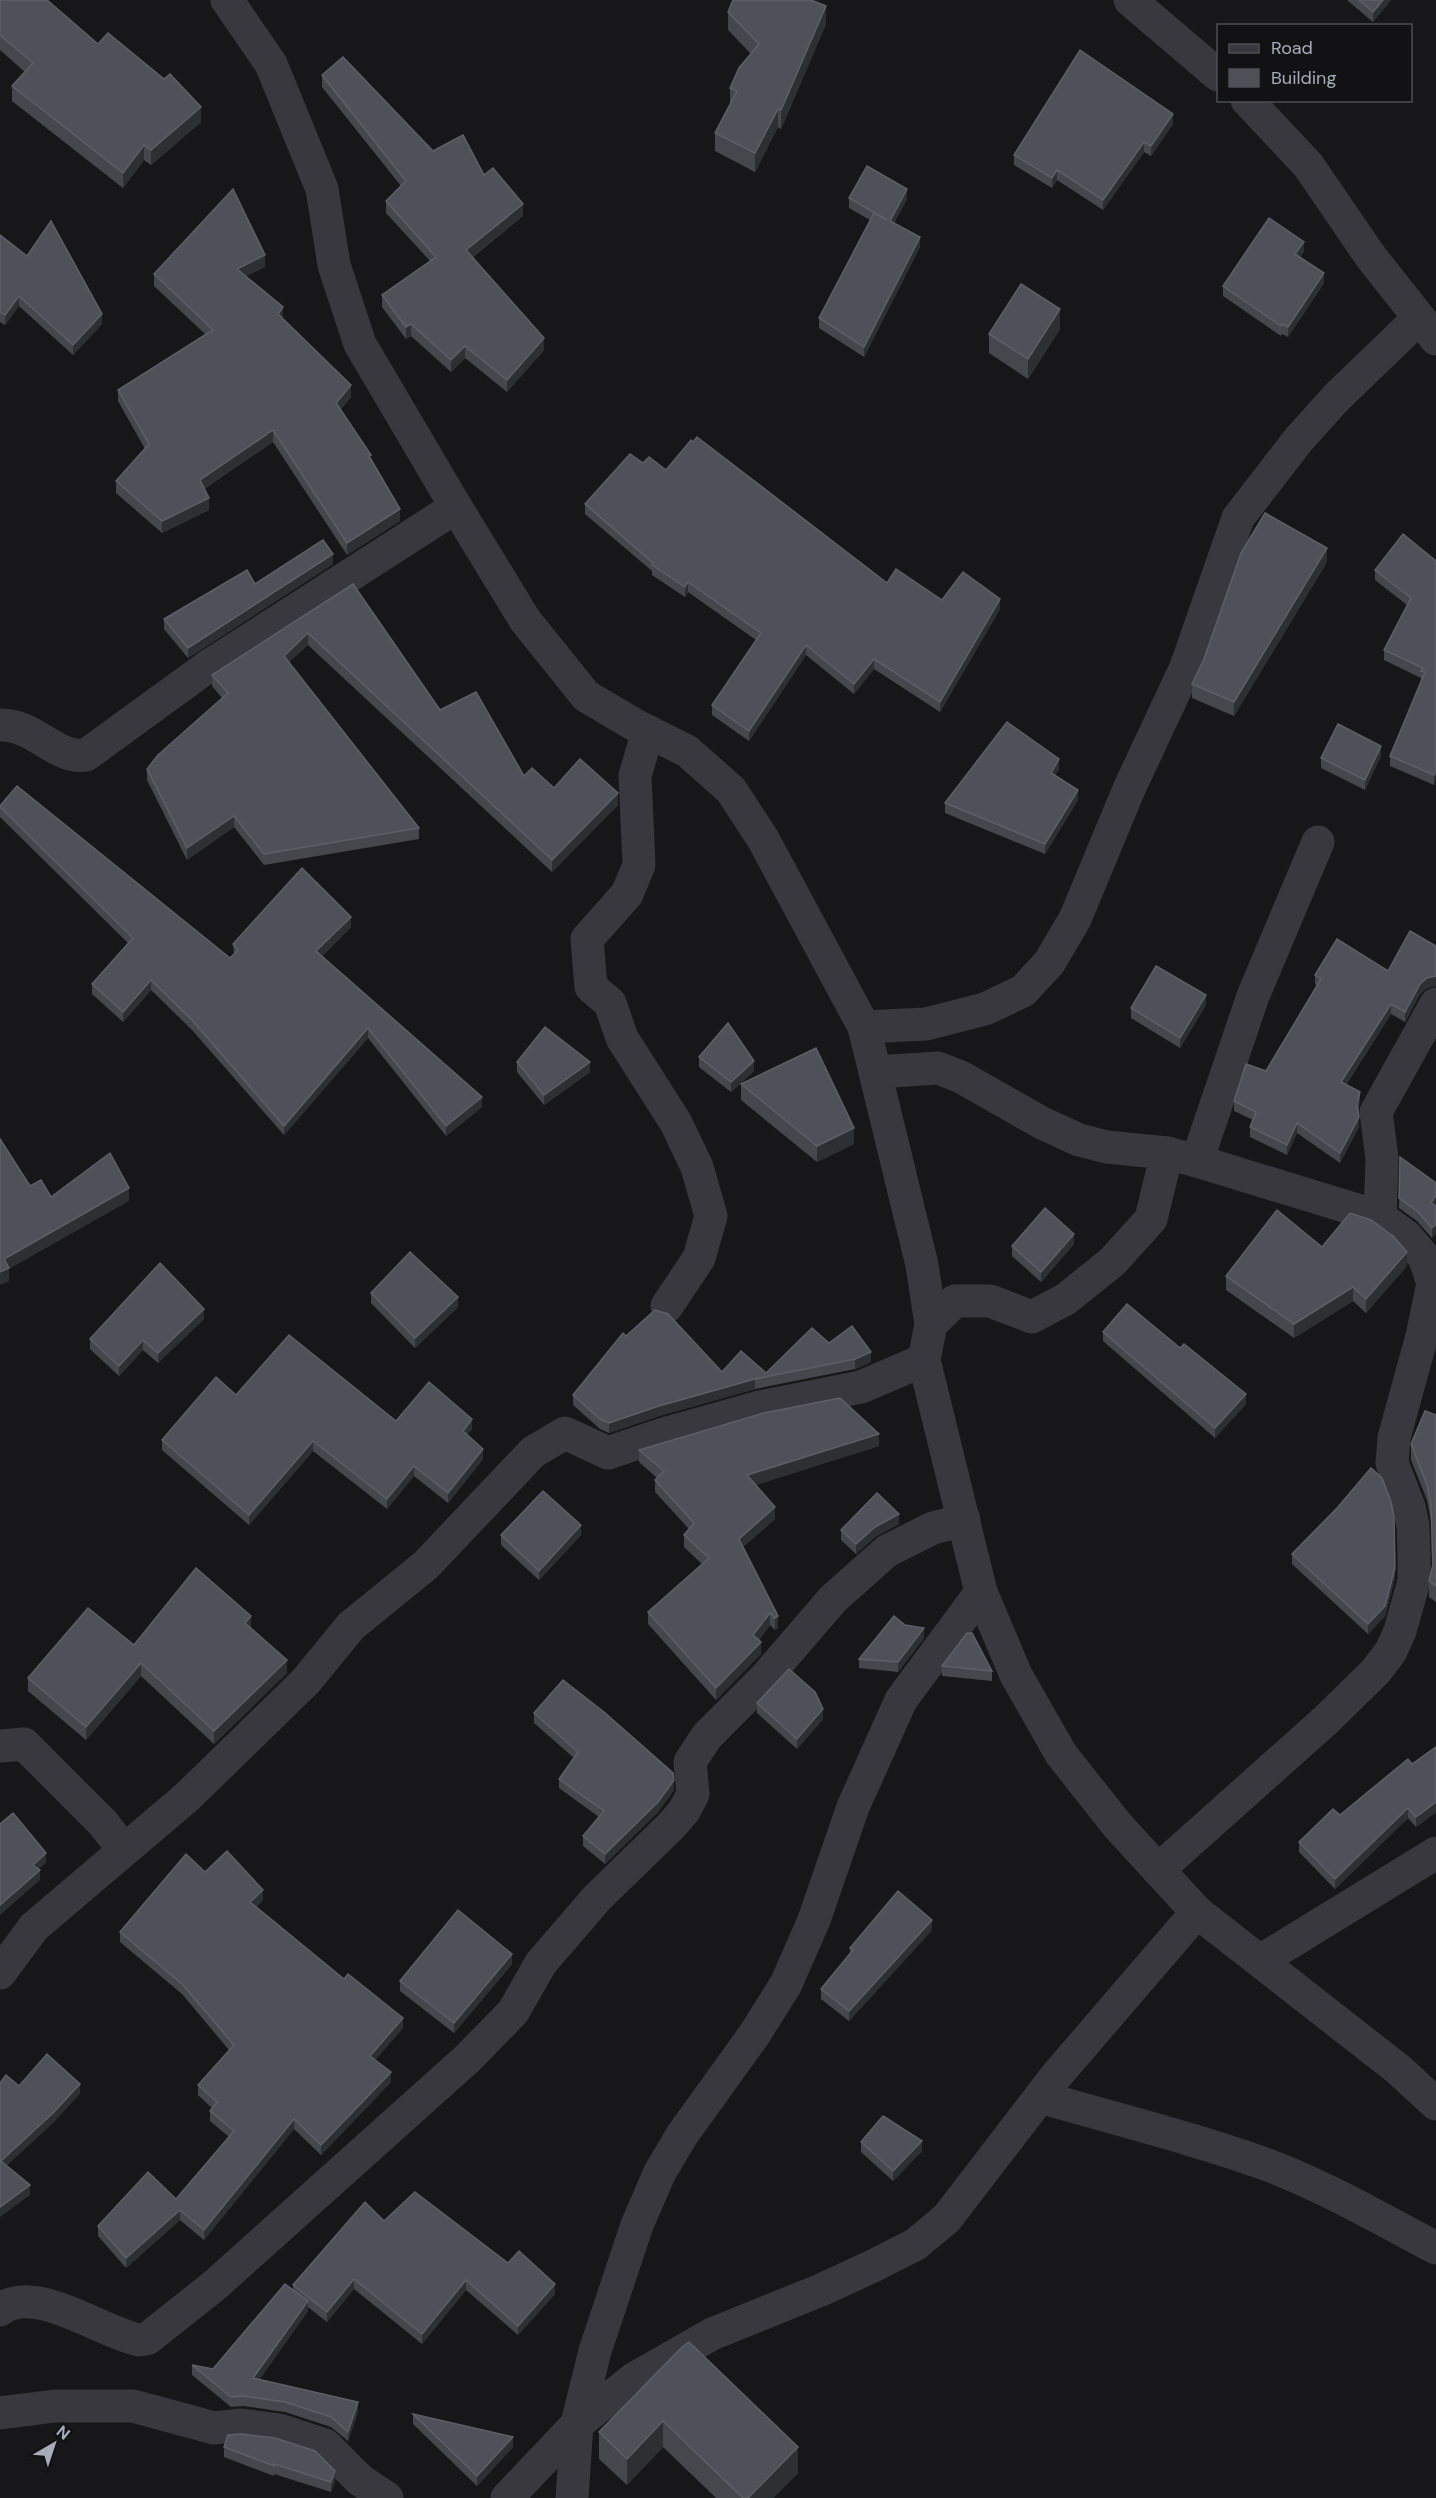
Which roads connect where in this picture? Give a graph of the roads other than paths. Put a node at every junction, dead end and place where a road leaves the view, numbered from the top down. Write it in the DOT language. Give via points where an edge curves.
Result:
graph roads {
  1 [pos="228,0"];
  2 [pos="1130,0"];
  3 [pos="1217,74"];
  4 [pos="1249,102"];
  5 [pos="1428,328"];
  6 [pos="456,507"];
  7 [pos="0,725"];
  8 [pos="648,731"];
  9 [pos="1318,842"];
  10 [pos="1436,1004"];
  11 [pos="864,1027"];
  12 [pos="876,1072"];
  13 [pos="1182,1157"];
  14 [pos="1380,1217"];
  15 [pos="1434,1283"];
  16 [pos="667,1306"];
  17 [pos="931,1324"];
  18 [pos="924,1360"];
  19 [pos="964,1520"];
  20 [pos="981,1592"];
  21 [pos="0,1746"];
  22 [pos="124,1850"];
  23 [pos="1436,1853"];
  24 [pos="1158,1870"];
  25 [pos="1197,1912"];
  26 [pos="13,1931"];
  27 [pos="1260,1961"];
  28 [pos="0,1973"];
  29 [pos="1040,2097"];
  30 [pos="1436,2104"];
  31 [pos="1436,2248"];
  32 [pos="0,2310"];
  33 [pos="0,2413"];
  34 [pos="577,2424"];
  35 [pos="387,2498"];
  36 [pos="507,2498"];
  37 [pos="572,2498"];
  1 -- 6 [label="street" via="271,64 322,189 334,265 360,344"];
  2 -- 3 [label="street"];
  4 -- 5 [label="street" via="1308,165 1371,257"];
  5 -- 11 [label="street" via="1337,398 1299,439 1238,518 1186,667 1075,919 1049,963 1023,991 985,1009 926,1024"];
  6 -- 7 [label="street" via="207,667 86,755 75,757 25,728"];
  6 -- 8 [label="street" via="525,620 586,696"];
  8 -- 11 [label="street" via="687,751 731,790 763,839"];
  8 -- 16 [label="street" via="635,776 639,865 627,894 586,939 591,987 610,1003 622,1038 676,1123 697,1167 711,1216 699,1258"];
  9 -- 13 [label="street"];
  10 -- 14 [label="street" via="1376,1112 1382,1158"];
  11 -- 12 [label="street"];
  12 -- 13 [label="street" via="938,1068 1079,1140"];
  12 -- 17 [label="street" via="922,1266"];
  13 -- 14 [label="street"];
  13 -- 17 [label="street" via="1151,1219 1112,1262 1066,1299 1032,1317 990,1301 954,1301"];
  14 -- 15 [label="street" via="1406,1236 1424,1257"];
  15 -- 24 [label="street" via="1394,1438 1392,1462 1409,1507 1414,1581 1391,1651 1326,1720"];
  17 -- 18 [label="street"];
  18 -- 19 [label="street"];
  18 -- 22 [label="street" via="861,1387 760,1407 608,1453 565,1433 533,1452 426,1566 351,1626 306,1681 187,1797"];
  19 -- 20 [label="street"];
  19 -- 32 [label="street" via="933,1528 887,1551 833,1599 771,1672 707,1736 690,1762 693,1794 684,1811 597,1898 548,1955 513,2012 467,2060 215,2285 147,2339 139,2340 39,2302 8,2303"];
  20 -- 24 [label="street" via="1016,1675 1061,1754"];
  20 -- 34 [label="street" via="901,1700 853,1807 814,1920 786,1984 660,2172 637,2225 595,2351"];
  21 -- 22 [label="street" via="24,1744"];
  22 -- 26 [label="street" via="34,1927"];
  23 -- 27 [label="street"];
  24 -- 25 [label="street"];
  25 -- 27 [label="street"];
  25 -- 29 [label="street"];
  26 -- 28 [label="street"];
  27 -- 30 [label="street" via="1398,2069"];
  29 -- 31 [label="street" via="1200,2142 1269,2166 1329,2192"];
  29 -- 34 [label="street" via="947,2218 916,2244 821,2290 712,2334 635,2378"];
  33 -- 35 [label="street" via="55,2406 133,2406 214,2428 241,2425 279,2430 325,2445 360,2480"];
  34 -- 36 [label="street"];
  34 -- 37 [label="street"];
}
